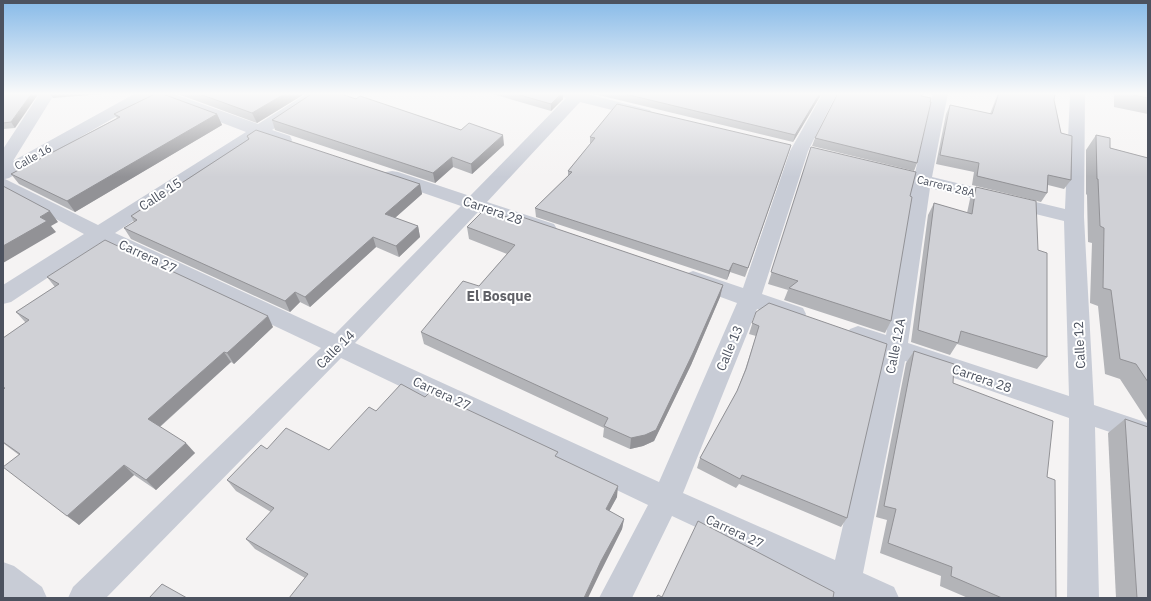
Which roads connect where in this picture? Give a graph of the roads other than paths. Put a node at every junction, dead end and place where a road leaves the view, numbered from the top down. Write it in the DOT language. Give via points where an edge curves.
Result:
graph roads {
  1 [pos="29,121"];
  2 [pos="97,121"];
  3 [pos="230,121"];
  4 [pos="275,121"];
  5 [pos="548,121"];
  6 [pos="815,121"];
  7 [pos="935,121"];
  8 [pos="1077,121"];
  9 [pos="258,132"];
  10 [pos="302,146"];
  11 [pos="3,163"];
  12 [pos="869,167"];
  13 [pos="377,171"];
  14 [pos="3,174"];
  15 [pos="922,180"];
  16 [pos="3,184"];
  17 [pos="474,204"];
  18 [pos="1074,217"];
  19 [pos="99,234"];
  20 [pos="564,234"];
  21 [pos="676,273"];
  22 [pos="3,296"];
  23 [pos="750,298"];
  24 [pos="816,321"];
  25 [pos="838,328"];
  26 [pos="339,345"];
  27 [pos="896,348"];
  28 [pos="1082,412"];
  29 [pos="1148,434"];
  30 [pos="666,499"];
  31 [pos="3,577"];
  32 [pos="844,590"];
  33 [pos="30,598"];
  34 [pos="84,598"];
  35 [pos="615,598"];
  36 [pos="883,598"];
  37 [pos="1083,598"];
  1 -- 11 [label="street"];
  2 -- 14 [label="street, Calle 16"];
  3 -- 9 [label="street"];
  4 -- 9 [label="street, Calle 15"];
  5 -- 17 [label="street, Calle 14"];
  6 -- 23 [label="street, Calle 13" via="799,151"];
  7 -- 15 [label="street, Calle 12A"];
  8 -- 18 [label="street, Calle 12"];
  9 -- 10 [label="street"];
  9 -- 19 [label="street, Calle 15"];
  12 -- 15 [label="street, Carrera 28A"];
  13 -- 17 [label="street, Carrera 28"];
  15 -- 18 [label="street, Carrera 28A"];
  15 -- 27 [label="street, Calle 12A"];
  16 -- 19 [label="street, Carrera 27"];
  17 -- 20 [label="street, Carrera 28"];
  17 -- 26 [label="street, Calle 14"];
  18 -- 28 [label="street, Calle 12"];
  19 -- 22 [label="street, Calle 15"];
  19 -- 26 [label="street, Carrera 27"];
  21 -- 23 [label="street"];
  23 -- 24 [label="street"];
  23 -- 30 [label="street, Calle 13"];
  25 -- 27 [label="street, Carrera 28"];
  26 -- 30 [label="street, Carrera 27"];
  26 -- 34 [label="street, Calle 14"];
  27 -- 28 [label="street, Carrera 28"];
  27 -- 32 [label="street, Calle 12A"];
  28 -- 29 [label="street, Carrera 28"];
  28 -- 37 [label="street, Calle 12"];
  30 -- 32 [label="street, Carrera 27"];
  30 -- 35 [label="street, Calle 13"];
  31 -- 33 [label="street"];
  32 -- 36 [label="street, Carrera 27"];
}
